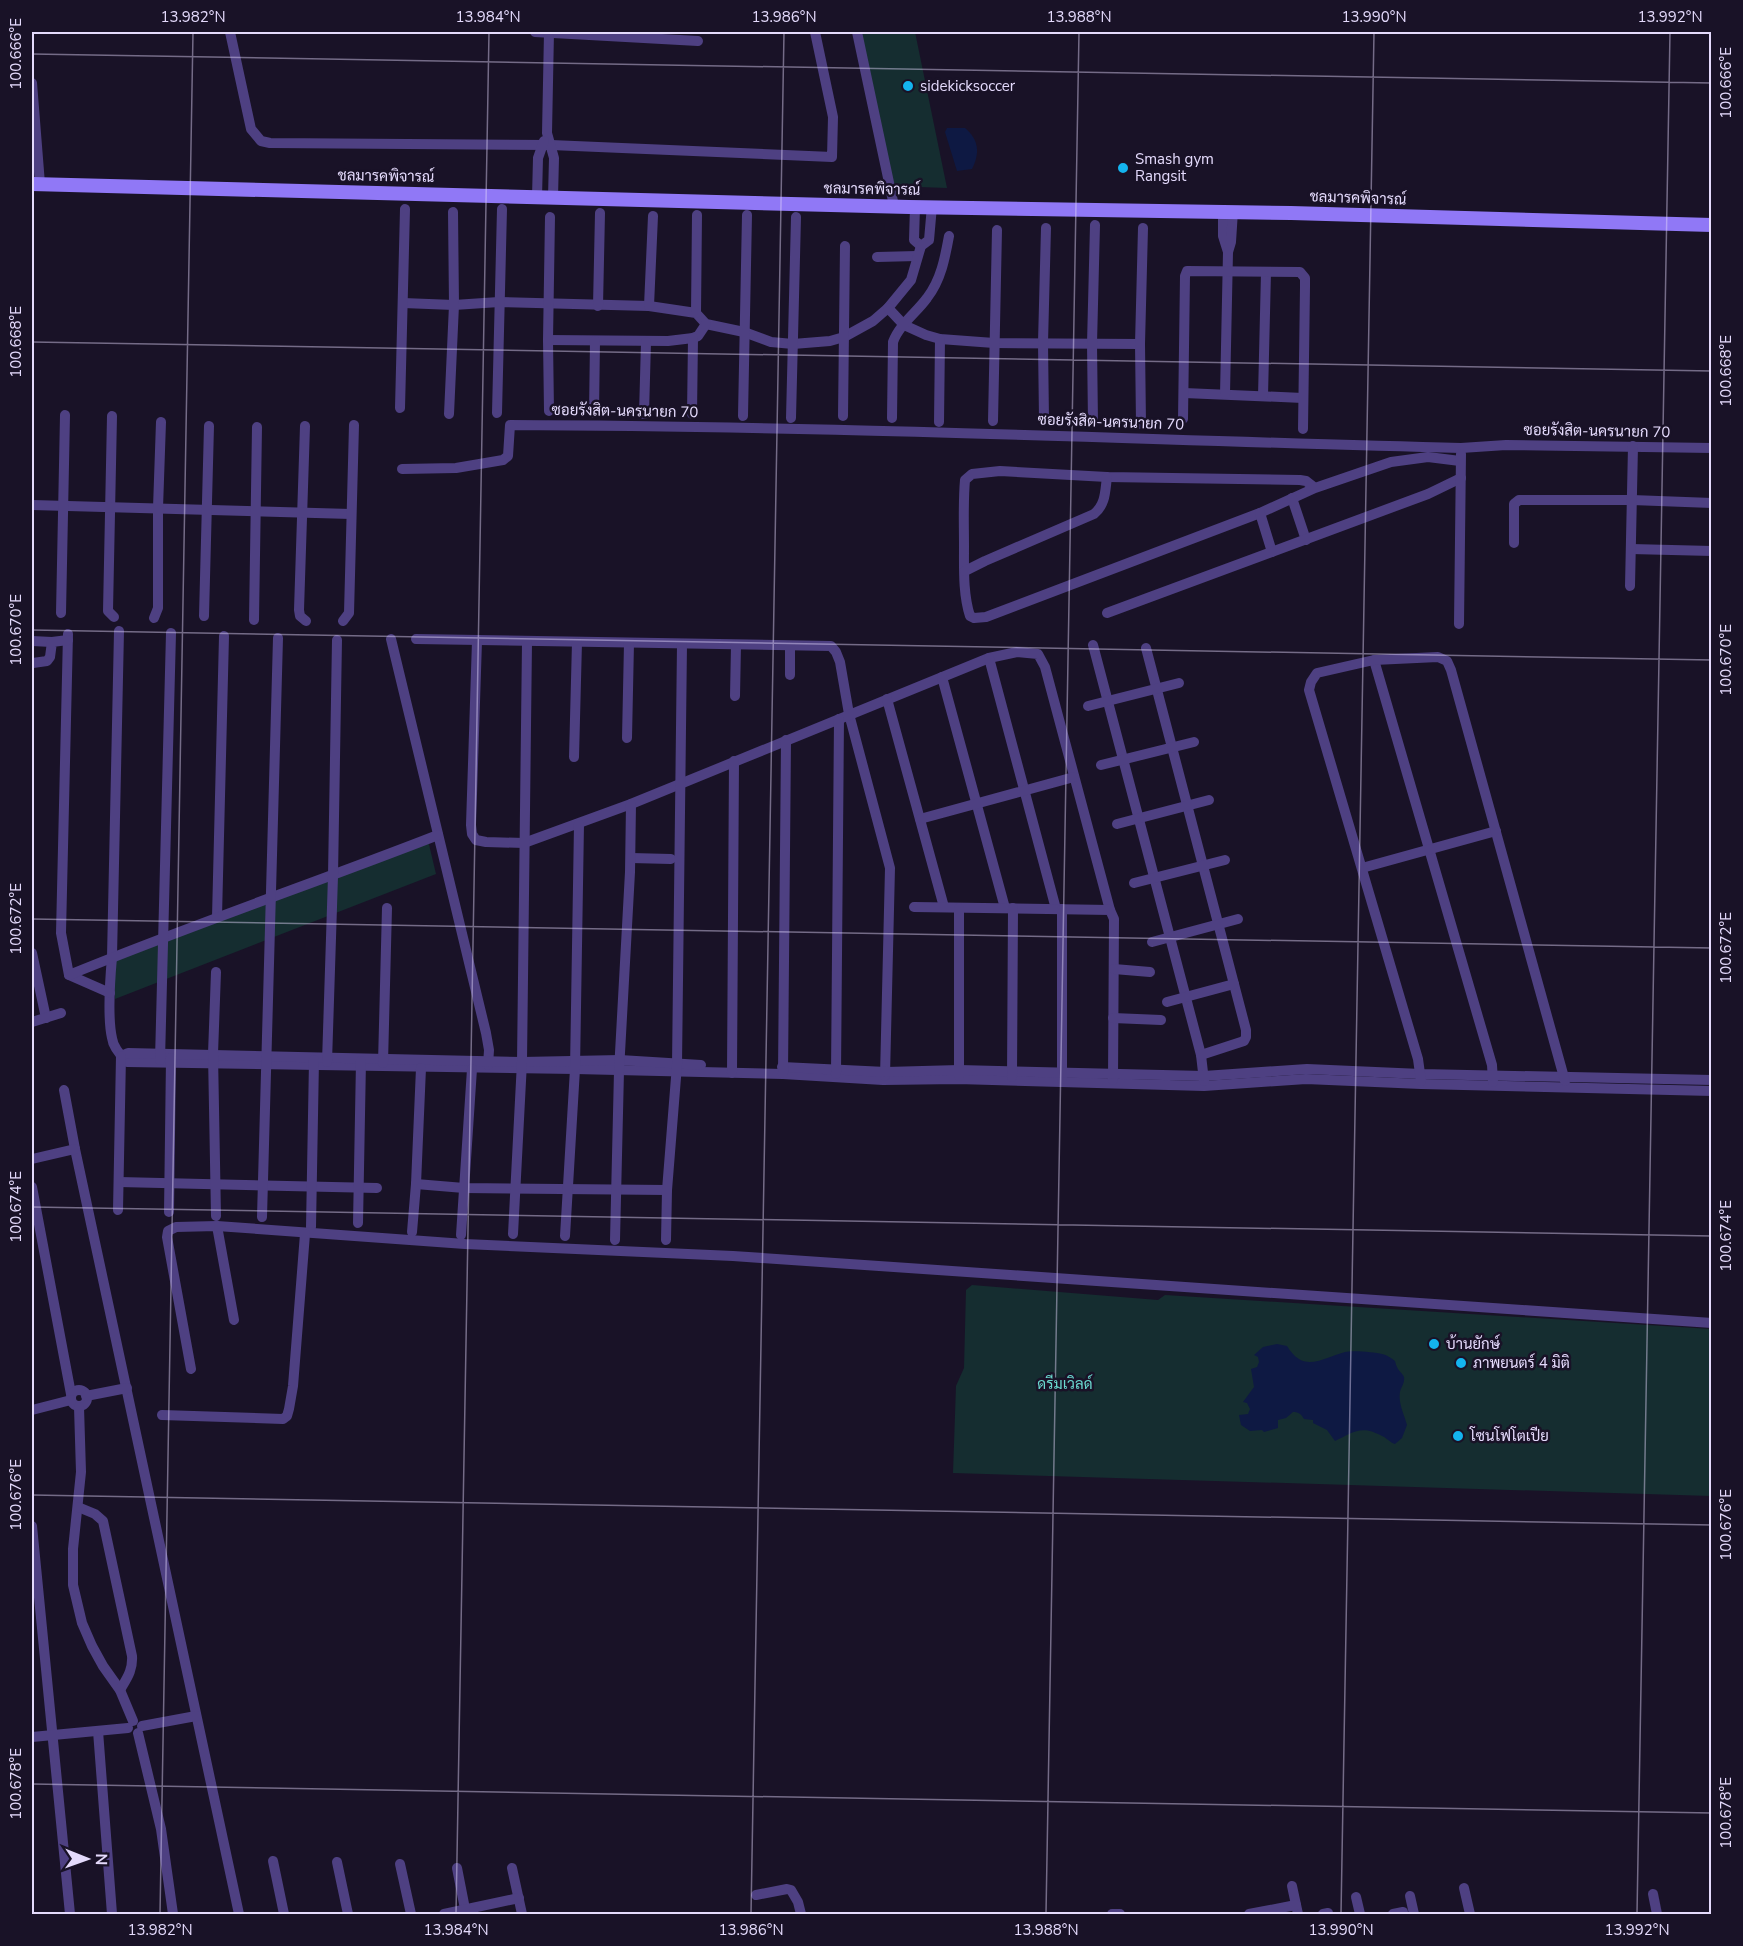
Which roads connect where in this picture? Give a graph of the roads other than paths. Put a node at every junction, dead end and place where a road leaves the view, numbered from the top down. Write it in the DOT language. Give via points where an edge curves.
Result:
graph roads {
  1 [pos="230,32"];
  2 [pos="535,32"];
  3 [pos="549,32"];
  4 [pos="815,32"];
  5 [pos="857,32"];
  6 [pos="698,41"];
  7 [pos="32,83"];
  8 [pos="546,145"];
  9 [pos="36,184"];
  10 [pos="537,197"];
  11 [pos="553,197"];
  12 [pos="894,206"];
  13 [pos="932,206"];
  14 [pos="915,207"];
  15 [pos="405,209"];
  16 [pos="502,209"];
  17 [pos="1228,211"];
  18 [pos="453,212"];
  19 [pos="600,213"];
  20 [pos="697,215"];
  21 [pos="747,215"];
  22 [pos="653,216"];
  23 [pos="796,217"];
  24 [pos="550,218"];
  25 [pos="1095,225"];
  26 [pos="1712,225"];
  27 [pos="1046,228"];
  28 [pos="1143,228"];
  29 [pos="997,230"];
  30 [pos="949,236"];
  31 [pos="844,246"];
  32 [pos="919,251"];
  33 [pos="877,257"];
  34 [pos="1227,271"];
  35 [pos="1266,272"];
  36 [pos="499,302"];
  37 [pos="403,303"];
  38 [pos="548,304"];
  39 [pos="454,305"];
  40 [pos="598,306"];
  41 [pos="650,306"];
  42 [pos="888,308"];
  43 [pos="696,313"];
  44 [pos="706,324"];
  45 [pos="904,326"];
  46 [pos="744,332"];
  47 [pos="844,337"];
  48 [pos="693,338"];
  49 [pos="940,339"];
  50 [pos="548,340"];
  51 [pos="595,341"];
  52 [pos="646,342"];
  53 [pos="994,343"];
  54 [pos="1043,343"];
  55 [pos="793,344"];
  56 [pos="1092,344"];
  57 [pos="1140,344"];
  58 [pos="1184,393"];
  59 [pos="1225,394"];
  60 [pos="1263,396"];
  61 [pos="1303,398"];
  62 [pos="400,408"];
  63 [pos="549,411"];
  64 [pos="497,413"];
  65 [pos="594,413"];
  66 [pos="449,414"];
  67 [pos="644,414"];
  68 [pos="692,414"];
  69 [pos="65,416"];
  70 [pos="112,416"];
  71 [pos="743,416"];
  72 [pos="843,416"];
  73 [pos="791,418"];
  74 [pos="892,418"];
  75 [pos="1183,419"];
  76 [pos="1044,420"];
  77 [pos="993,421"];
  78 [pos="161,422"];
  79 [pos="939,422"];
  80 [pos="1093,423"];
  81 [pos="1141,424"];
  82 [pos="354,425"];
  83 [pos="209,426"];
  84 [pos="306,426"];
  85 [pos="257,427"];
  86 [pos="1303,429"];
  87 [pos="1633,446"];
  88 [pos="1461,448"];
  89 [pos="1712,448"];
  90 [pos="1460,461"];
  91 [pos="402,469"];
  92 [pos="1107,477"];
  93 [pos="1461,478"];
  94 [pos="1315,488"];
  95 [pos="1292,498"];
  96 [pos="1632,500"];
  97 [pos="1712,503"];
  98 [pos="32,505"];
  99 [pos="64,506"];
  100 [pos="110,507"];
  101 [pos="158,508"];
  102 [pos="208,510"];
  103 [pos="257,512"];
  104 [pos="303,513"];
  105 [pos="1260,513"];
  106 [pos="351,514"];
  107 [pos="1306,540"];
  108 [pos="1514,543"];
  109 [pos="1631,549"];
  110 [pos="1712,551"];
  111 [pos="1272,552"];
  112 [pos="964,572"];
  113 [pos="1630,586"];
  114 [pos="61,613"];
  115 [pos="1107,613"];
  116 [pos="204,616"];
  117 [pos="114,617"];
  118 [pos="154,618"];
  119 [pos="254,620"];
  120 [pos="306,621"];
  121 [pos="343,621"];
  122 [pos="1459,624"];
  123 [pos="119,631"];
  124 [pos="171,633"];
  125 [pos="224,636"];
  126 [pos="278,638"];
  127 [pos="391,639"];
  128 [pos="416,639"];
  129 [pos="337,640"];
  130 [pos="32,641"];
  131 [pos="477,641"];
  132 [pos="52,642"];
  133 [pos="527,642"];
  134 [pos="577,642"];
  135 [pos="629,643"];
  136 [pos="682,644"];
  137 [pos="736,645"];
  138 [pos="1093,645"];
  139 [pos="790,646"];
  140 [pos="1146,648"];
  141 [pos="988,658"];
  142 [pos="1374,660"];
  143 [pos="33,663"];
  144 [pos="790,675"];
  145 [pos="942,677"];
  146 [pos="1179,683"];
  147 [pos="1156,688"];
  148 [pos="735,696"];
  149 [pos="887,699"];
  150 [pos="1107,701"];
  151 [pos="1088,706"];
  152 [pos="844,716"];
  153 [pos="627,738"];
  154 [pos="786,740"];
  155 [pos="1194,742"];
  156 [pos="1172,747"];
  157 [pos="574,757"];
  158 [pos="1123,760"];
  159 [pos="734,761"];
  160 [pos="1101,765"];
  161 [pos="1074,777"];
  162 [pos="681,782"];
  163 [pos="1024,791"];
  164 [pos="1209,800"];
  165 [pos="631,804"];
  166 [pos="977,804"];
  167 [pos="1187,806"];
  168 [pos="920,819"];
  169 [pos="1138,819"];
  170 [pos="579,824"];
  171 [pos="1117,824"];
  172 [pos="1497,831"];
  173 [pos="438,835"];
  174 [pos="524,843"];
  175 [pos="1429,850"];
  176 [pos="631,858"];
  177 [pos="671,859"];
  178 [pos="1225,860"];
  179 [pos="1203,865"];
  180 [pos="1362,868"];
  181 [pos="333,876"];
  182 [pos="1153,878"];
  183 [pos="1134,883"];
  184 [pos="272,896"];
  185 [pos="915,907"];
  186 [pos="387,908"];
  187 [pos="944,908"];
  188 [pos="959,908"];
  189 [pos="1009,908"];
  190 [pos="1059,909"];
  191 [pos="1110,910"];
  192 [pos="217,917"];
  193 [pos="1238,919"];
  194 [pos="1218,924"];
  195 [pos="1170,937"];
  196 [pos="164,938"];
  197 [pos="1152,942"];
  198 [pos="32,953"];
  199 [pos="112,957"];
  200 [pos="1114,969"];
  201 [pos="216,972"];
  202 [pos="1150,972"];
  203 [pos="69,975"];
  204 [pos="1234,984"];
  205 [pos="110,993"];
  206 [pos="1186,997"];
  207 [pos="1167,1002"];
  208 [pos="60,1012"];
  209 [pos="46,1018"];
  210 [pos="1113,1018"];
  211 [pos="1161,1020"];
  212 [pos="32,1022"];
  213 [pos="1201,1055"];
  214 [pos="121,1056"];
  215 [pos="165,1059"];
  216 [pos="214,1059"];
  217 [pos="267,1060"];
  218 [pos="314,1061"];
  219 [pos="327,1061"];
  220 [pos="361,1062"];
  221 [pos="383,1062"];
  222 [pos="488,1064"];
  223 [pos="522,1065"];
  224 [pos="575,1065"];
  225 [pos="620,1065"];
  226 [pos="421,1068"];
  227 [pos="677,1068"];
  228 [pos="472,1069"];
  229 [pos="732,1070"];
  230 [pos="783,1071"];
  231 [pos="836,1073"];
  232 [pos="959,1075"];
  233 [pos="1012,1076"];
  234 [pos="1062,1077"];
  235 [pos="1113,1078"];
  236 [pos="1421,1079"];
  237 [pos="884,1080"];
  238 [pos="1712,1080"];
  239 [pos="1204,1081"];
  240 [pos="1493,1081"];
  241 [pos="1565,1082"];
  242 [pos="1628,1083"];
  243 [pos="64,1090"];
  244 [pos="1712,1091"];
  245 [pos="75,1149"];
  246 [pos="32,1159"];
  247 [pos="119,1182"];
  248 [pos="169,1183"];
  249 [pos="216,1184"];
  250 [pos="416,1184"];
  251 [pos="264,1185"];
  252 [pos="32,1186"];
  253 [pos="312,1187"];
  254 [pos="359,1188"];
  255 [pos="377,1188"];
  256 [pos="465,1188"];
  257 [pos="516,1188"];
  258 [pos="568,1188"];
  259 [pos="617,1189"];
  260 [pos="668,1190"];
  261 [pos="118,1210"];
  262 [pos="169,1212"];
  263 [pos="262,1217"];
  264 [pos="216,1221"];
  265 [pos="358,1223"];
  266 [pos="308,1230"];
  267 [pos="412,1232"];
  268 [pos="513,1234"];
  269 [pos="461,1235"];
  270 [pos="565,1236"];
  271 [pos="615,1240"];
  272 [pos="666,1240"];
  273 [pos="234,1320"];
  274 [pos="1712,1323"];
  275 [pos="191,1369"];
  276 [pos="127,1388"];
  277 [pos="74,1400"];
  278 [pos="32,1410"];
  279 [pos="162,1415"];
  280 [pos="78,1507"];
  281 [pos="32,1526"];
  282 [pos="120,1690"];
  283 [pos="196,1716"];
  284 [pos="135,1727"];
  285 [pos="98,1731"];
  286 [pos="52,1735"];
  287 [pos="32,1737"];
  288 [pos="273,1861"];
  289 [pos="337,1862"];
  290 [pos="400,1864"];
  291 [pos="457,1868"];
  292 [pos="512,1868"];
  293 [pos="1292,1886"];
  294 [pos="1464,1888"];
  295 [pos="1653,1894"];
  296 [pos="756,1895"];
  297 [pos="1410,1896"];
  298 [pos="1356,1897"];
  299 [pos="519,1898"];
  300 [pos="1297,1910"];
  301 [pos="466,1912"];
  302 [pos="70,1914"];
  303 [pos="112,1914"];
  304 [pos="173,1914"];
  305 [pos="239,1914"];
  306 [pos="284,1914"];
  307 [pos="348,1914"];
  308 [pos="411,1914"];
  309 [pos="444,1914"];
  310 [pos="522,1914"];
  311 [pos="801,1914"];
  312 [pos="1112,1914"];
  313 [pos="1120,1914"];
  314 [pos="1249,1914"];
  315 [pos="1360,1914"];
  316 [pos="1404,1914"];
  317 [pos="1470,1914"];
  318 [pos="1657,1914"];
  1 -- 8 [label="street" via="251,129 261,141"];
  2 -- 3 [label="street"];
  3 -- 6 [label="street"];
  3 -- 8 [label="street"];
  4 -- 8 [label="street" via="833,117 832,157"];
  5 -- 12 [label="street"];
  7 -- 9 [label="street"];
  8 -- 10 [label="street" via="538,158"];
  8 -- 11 [label="street" via="554,158"];
  9 -- 10 [label="street, ชลมารคพิจารณ์"];
  10 -- 11 [label="street, ชลมารคพิจารณ์"];
  11 -- 12 [label="street, ชลมารคพิจารณ์"];
  12 -- 14 [label="street, ชลมารคพิจารณ์"];
  13 -- 14 [label="street, ชลมารคพิจารณ์"];
  13 -- 17 [label="street, ชลมารคพิจารณ์"];
  13 -- 32 [label="street" via="929,240"];
  14 -- 32 [label="street" via="914,240"];
  15 -- 37 [label="street"];
  16 -- 36 [label="street"];
  17 -- 26 [label="street, ชลมารคพิจารณ์"];
  17 -- 34 [label="street" via="1231,242"];
  18 -- 39 [label="street"];
  19 -- 40 [label="street"];
  20 -- 43 [label="street"];
  21 -- 46 [label="street"];
  22 -- 41 [label="street"];
  23 -- 55 [label="street"];
  24 -- 38 [label="street"];
  25 -- 56 [label="street"];
  27 -- 54 [label="street"];
  28 -- 57 [label="street"];
  29 -- 53 [label="street"];
  30 -- 45 [label="street" via="942,270 929,296"];
  31 -- 47 [label="street"];
  32 -- 33 [label="street"];
  32 -- 42 [label="street" via="910,280"];
  34 -- 35 [label="street"];
  34 -- 58 [label="street" via="1187,271 1185,276"];
  34 -- 59 [label="street"];
  35 -- 60 [label="street"];
  35 -- 61 [label="street" via="1300,272 1305,278"];
  36 -- 38 [label="street"];
  36 -- 39 [label="street"];
  36 -- 64 [label="street"];
  37 -- 39 [label="street"];
  37 -- 62 [label="street"];
  38 -- 40 [label="street"];
  38 -- 50 [label="street"];
  39 -- 66 [label="street"];
  40 -- 41 [label="street"];
  41 -- 43 [label="street"];
  42 -- 45 [label="street"];
  42 -- 47 [label="street"];
  43 -- 44 [label="street"];
  44 -- 46 [label="street"];
  44 -- 48 [label="street"];
  45 -- 49 [label="street"];
  45 -- 74 [label="street" via="893,342"];
  46 -- 55 [label="street" via="771,342"];
  46 -- 71 [label="street"];
  47 -- 55 [label="street"];
  47 -- 72 [label="street"];
  48 -- 52 [label="street"];
  48 -- 68 [label="street"];
  49 -- 53 [label="street"];
  49 -- 79 [label="street"];
  50 -- 51 [label="street"];
  50 -- 63 [label="street"];
  51 -- 52 [label="street"];
  51 -- 65 [label="street"];
  52 -- 67 [label="street"];
  53 -- 54 [label="street"];
  53 -- 77 [label="street"];
  54 -- 56 [label="street"];
  54 -- 76 [label="street"];
  55 -- 73 [label="street"];
  56 -- 57 [label="street"];
  56 -- 80 [label="street"];
  57 -- 81 [label="street"];
  58 -- 59 [label="street"];
  58 -- 75 [label="street"];
  59 -- 60 [label="street"];
  60 -- 61 [label="street"];
  61 -- 86 [label="street"];
  69 -- 99 [label="street"];
  70 -- 100 [label="street"];
  78 -- 101 [label="street"];
  82 -- 106 [label="street"];
  83 -- 102 [label="street"];
  84 -- 104 [label="street"];
  85 -- 103 [label="street"];
  87 -- 88 [label="street, ซอยรังสิต-นครนายก 70"];
  87 -- 89 [label="street, ซอยรังสิต-นครนายก 70"];
  87 -- 96 [label="street"];
  88 -- 90 [label="street"];
  88 -- 91 [label="street, ซอยรังสิต-นครนายก 70" via="510,424 508,456 503,460 456,468"];
  90 -- 93 [label="street"];
  90 -- 94 [label="street" via="1428,458 1391,462"];
  92 -- 94 [label="street" via="1300,480"];
  92 -- 112 [label="street" via="1104,500 1094,514"];
  92 -- 112 [label="street" via="1000,471 972,474 965,480"];
  93 -- 107 [label="street"];
  93 -- 122 [label="street"];
  94 -- 95 [label="street"];
  95 -- 105 [label="street"];
  95 -- 107 [label="street"];
  96 -- 97 [label="street"];
  96 -- 108 [label="street" via="1519,500 1514,504"];
  96 -- 109 [label="street"];
  98 -- 99 [label="street"];
  99 -- 100 [label="street"];
  99 -- 114 [label="street"];
  100 -- 101 [label="street"];
  100 -- 117 [label="street" via="108,611"];
  101 -- 102 [label="street"];
  101 -- 118 [label="street" via="158,608"];
  102 -- 103 [label="street"];
  102 -- 116 [label="street"];
  103 -- 104 [label="street"];
  103 -- 119 [label="street"];
  104 -- 106 [label="street"];
  104 -- 120 [label="street" via="299,610"];
  105 -- 111 [label="street"];
  105 -- 112 [label="street" via="981,618 970,616"];
  106 -- 121 [label="street" via="350,613"];
  107 -- 111 [label="street"];
  109 -- 110 [label="street"];
  109 -- 113 [label="street"];
  111 -- 115 [label="street"];
  123 -- 199 [label="street"];
  124 -- 196 [label="street"];
  125 -- 192 [label="street"];
  126 -- 184 [label="street"];
  127 -- 173 [label="street"];
  128 -- 131 [label="street"];
  129 -- 181 [label="street"];
  130 -- 132 [label="street"];
  131 -- 133 [label="street"];
  131 -- 174 [label="street" via="472,834 476,840 486,842"];
  132 -- 143 [label="street" via="47,661"];
  132 -- 203 [label="street" via="68,637 61,933"];
  133 -- 134 [label="street"];
  133 -- 174 [label="street"];
  134 -- 135 [label="street"];
  134 -- 157 [label="street"];
  135 -- 136 [label="street"];
  135 -- 153 [label="street"];
  136 -- 137 [label="street"];
  136 -- 162 [label="street"];
  137 -- 139 [label="street"];
  137 -- 148 [label="street"];
  138 -- 150 [label="street"];
  139 -- 144 [label="street"];
  139 -- 152 [label="street" via="831,646 836,652"];
  140 -- 147 [label="street"];
  141 -- 145 [label="street"];
  141 -- 161 [label="street" via="1017,652 1038,654 1043,660"];
  141 -- 163 [label="street"];
  142 -- 172 [label="street" via="1438,657 1448,661"];
  142 -- 175 [label="street"];
  142 -- 180 [label="street" via="1317,673 1309,690"];
  145 -- 149 [label="street"];
  145 -- 166 [label="street"];
  146 -- 147 [label="street"];
  147 -- 150 [label="street"];
  147 -- 156 [label="street"];
  149 -- 152 [label="street"];
  149 -- 168 [label="street"];
  150 -- 151 [label="street"];
  150 -- 158 [label="street"];
  152 -- 154 [label="street"];
  152 -- 231 [label="street"];
  152 -- 237 [label="street" via="890,868"];
  154 -- 159 [label="street"];
  154 -- 230 [label="street"];
  155 -- 156 [label="street"];
  156 -- 158 [label="street"];
  156 -- 167 [label="street"];
  158 -- 160 [label="street"];
  158 -- 169 [label="street"];
  159 -- 162 [label="street"];
  159 -- 229 [label="street"];
  161 -- 163 [label="street"];
  161 -- 191 [label="street"];
  162 -- 165 [label="street"];
  162 -- 227 [label="street"];
  163 -- 166 [label="street"];
  163 -- 190 [label="street"];
  164 -- 167 [label="street"];
  165 -- 170 [label="street"];
  165 -- 176 [label="street"];
  166 -- 168 [label="street"];
  166 -- 189 [label="street"];
  167 -- 169 [label="street"];
  167 -- 179 [label="street"];
  168 -- 187 [label="street"];
  169 -- 171 [label="street"];
  169 -- 182 [label="street"];
  170 -- 174 [label="street"];
  170 -- 224 [label="street"];
  172 -- 175 [label="street"];
  172 -- 241 [label="street"];
  173 -- 181 [label="street"];
  173 -- 222 [label="street" via="486,1033"];
  174 -- 223 [label="street"];
  175 -- 180 [label="street"];
  175 -- 240 [label="street" via="1492,1065"];
  176 -- 177 [label="street"];
  176 -- 225 [label="street"];
  178 -- 179 [label="street"];
  179 -- 182 [label="street"];
  179 -- 194 [label="street"];
  180 -- 236 [label="street"];
  181 -- 184 [label="street"];
  181 -- 219 [label="street"];
  182 -- 183 [label="street"];
  182 -- 195 [label="street"];
  184 -- 192 [label="street"];
  184 -- 217 [label="street"];
  185 -- 187 [label="street"];
  186 -- 221 [label="street"];
  187 -- 188 [label="street"];
  188 -- 189 [label="street"];
  188 -- 232 [label="street"];
  189 -- 190 [label="street"];
  189 -- 233 [label="street"];
  190 -- 191 [label="street"];
  190 -- 234 [label="street"];
  191 -- 200 [label="street" via="1114,919"];
  192 -- 196 [label="street"];
  193 -- 194 [label="street"];
  194 -- 195 [label="street"];
  194 -- 204 [label="street"];
  195 -- 197 [label="street"];
  195 -- 206 [label="street"];
  196 -- 199 [label="street"];
  196 -- 215 [label="street"];
  198 -- 209 [label="street"];
  199 -- 203 [label="street"];
  199 -- 205 [label="street"];
  200 -- 202 [label="street"];
  200 -- 210 [label="street"];
  201 -- 216 [label="street"];
  203 -- 205 [label="street"];
  204 -- 206 [label="street"];
  204 -- 213 [label="street" via="1246,1037"];
  205 -- 214 [label="street" via="111,1038"];
  206 -- 207 [label="street"];
  206 -- 213 [label="street"];
  208 -- 209 [label="street"];
  209 -- 212 [label="street"];
  210 -- 211 [label="street"];
  210 -- 235 [label="street"];
  213 -- 239 [label="street"];
  214 -- 215 [label="street" via="128,1053"];
  214 -- 247 [label="street"];
  215 -- 216 [label="street"];
  215 -- 248 [label="street"];
  216 -- 217 [label="street"];
  216 -- 249 [label="street"];
  217 -- 218 [label="street"];
  217 -- 251 [label="street"];
  218 -- 219 [label="street"];
  218 -- 253 [label="street"];
  219 -- 220 [label="street"];
  220 -- 221 [label="street"];
  220 -- 254 [label="street"];
  221 -- 222 [label="street"];
  221 -- 226 [label="street"];
  222 -- 223 [label="street"];
  222 -- 228 [label="street"];
  223 -- 224 [label="street"];
  223 -- 257 [label="street"];
  224 -- 225 [label="street"];
  224 -- 258 [label="street"];
  225 -- 227 [label="street"];
  225 -- 259 [label="street"];
  226 -- 228 [label="street"];
  226 -- 250 [label="street"];
  227 -- 229 [label="street"];
  227 -- 260 [label="street"];
  228 -- 256 [label="street"];
  229 -- 230 [label="street"];
  230 -- 231 [label="street"];
  231 -- 237 [label="street"];
  232 -- 233 [label="street"];
  232 -- 237 [label="street"];
  233 -- 234 [label="street"];
  234 -- 235 [label="street"];
  235 -- 239 [label="street"];
  236 -- 239 [label="street" via="1308,1069"];
  236 -- 240 [label="street"];
  238 -- 242 [label="street"];
  240 -- 241 [label="street"];
  241 -- 242 [label="street"];
  242 -- 244 [label="street"];
  243 -- 245 [label="street"];
  245 -- 246 [label="street"];
  245 -- 276 [label="street"];
  247 -- 248 [label="street"];
  247 -- 261 [label="street"];
  248 -- 249 [label="street"];
  248 -- 262 [label="street"];
  249 -- 251 [label="street"];
  249 -- 264 [label="street"];
  250 -- 256 [label="street"];
  250 -- 267 [label="street"];
  251 -- 253 [label="street"];
  251 -- 263 [label="street"];
  252 -- 277 [label="street"];
  253 -- 254 [label="street"];
  253 -- 266 [label="street"];
  254 -- 255 [label="street"];
  254 -- 265 [label="street"];
  256 -- 257 [label="street"];
  256 -- 269 [label="street"];
  257 -- 258 [label="street"];
  257 -- 268 [label="street"];
  258 -- 259 [label="street"];
  258 -- 270 [label="street"];
  259 -- 260 [label="street"];
  259 -- 271 [label="street"];
  260 -- 272 [label="street"];
  264 -- 266 [label="street"];
  264 -- 273 [label="street"];
  264 -- 275 [label="street" via="168,1231"];
  266 -- 274 [label="street" via="465,1245 733,1256"];
  266 -- 279 [label="street" via="287,1416 283,1419"];
  276 -- 277 [label="street" via="86,1396 86,1401"];
  276 -- 283 [label="street"];
  277 -- 278 [label="street"];
  277 -- 280 [label="street" via="81,1473"];
  280 -- 282 [label="street" via="72,1566 76,1600 92,1646"];
  280 -- 282 [label="street" via="103,1521 132,1656 130,1673"];
  281 -- 286 [label="street"];
  282 -- 284 [label="street"];
  283 -- 284 [label="street"];
  283 -- 305 [label="street"];
  284 -- 285 [label="street"];
  284 -- 304 [label="street" via="160,1829"];
  285 -- 286 [label="street"];
  285 -- 303 [label="street"];
  286 -- 287 [label="street"];
  286 -- 302 [label="street"];
  288 -- 306 [label="street"];
  289 -- 307 [label="street"];
  290 -- 308 [label="street"];
  291 -- 301 [label="street"];
  292 -- 299 [label="street"];
  293 -- 300 [label="street"];
  294 -- 317 [label="street"];
  295 -- 318 [label="street"];
  296 -- 311 [label="street" via="791,1890"];
  297 -- 316 [label="street"];
  298 -- 315 [label="street"];
  299 -- 301 [label="street"];
  299 -- 310 [label="street"];
  300 -- 314 [label="street"];
  301 -- 309 [label="street"];
  312 -- 313 [label="street"];
}
